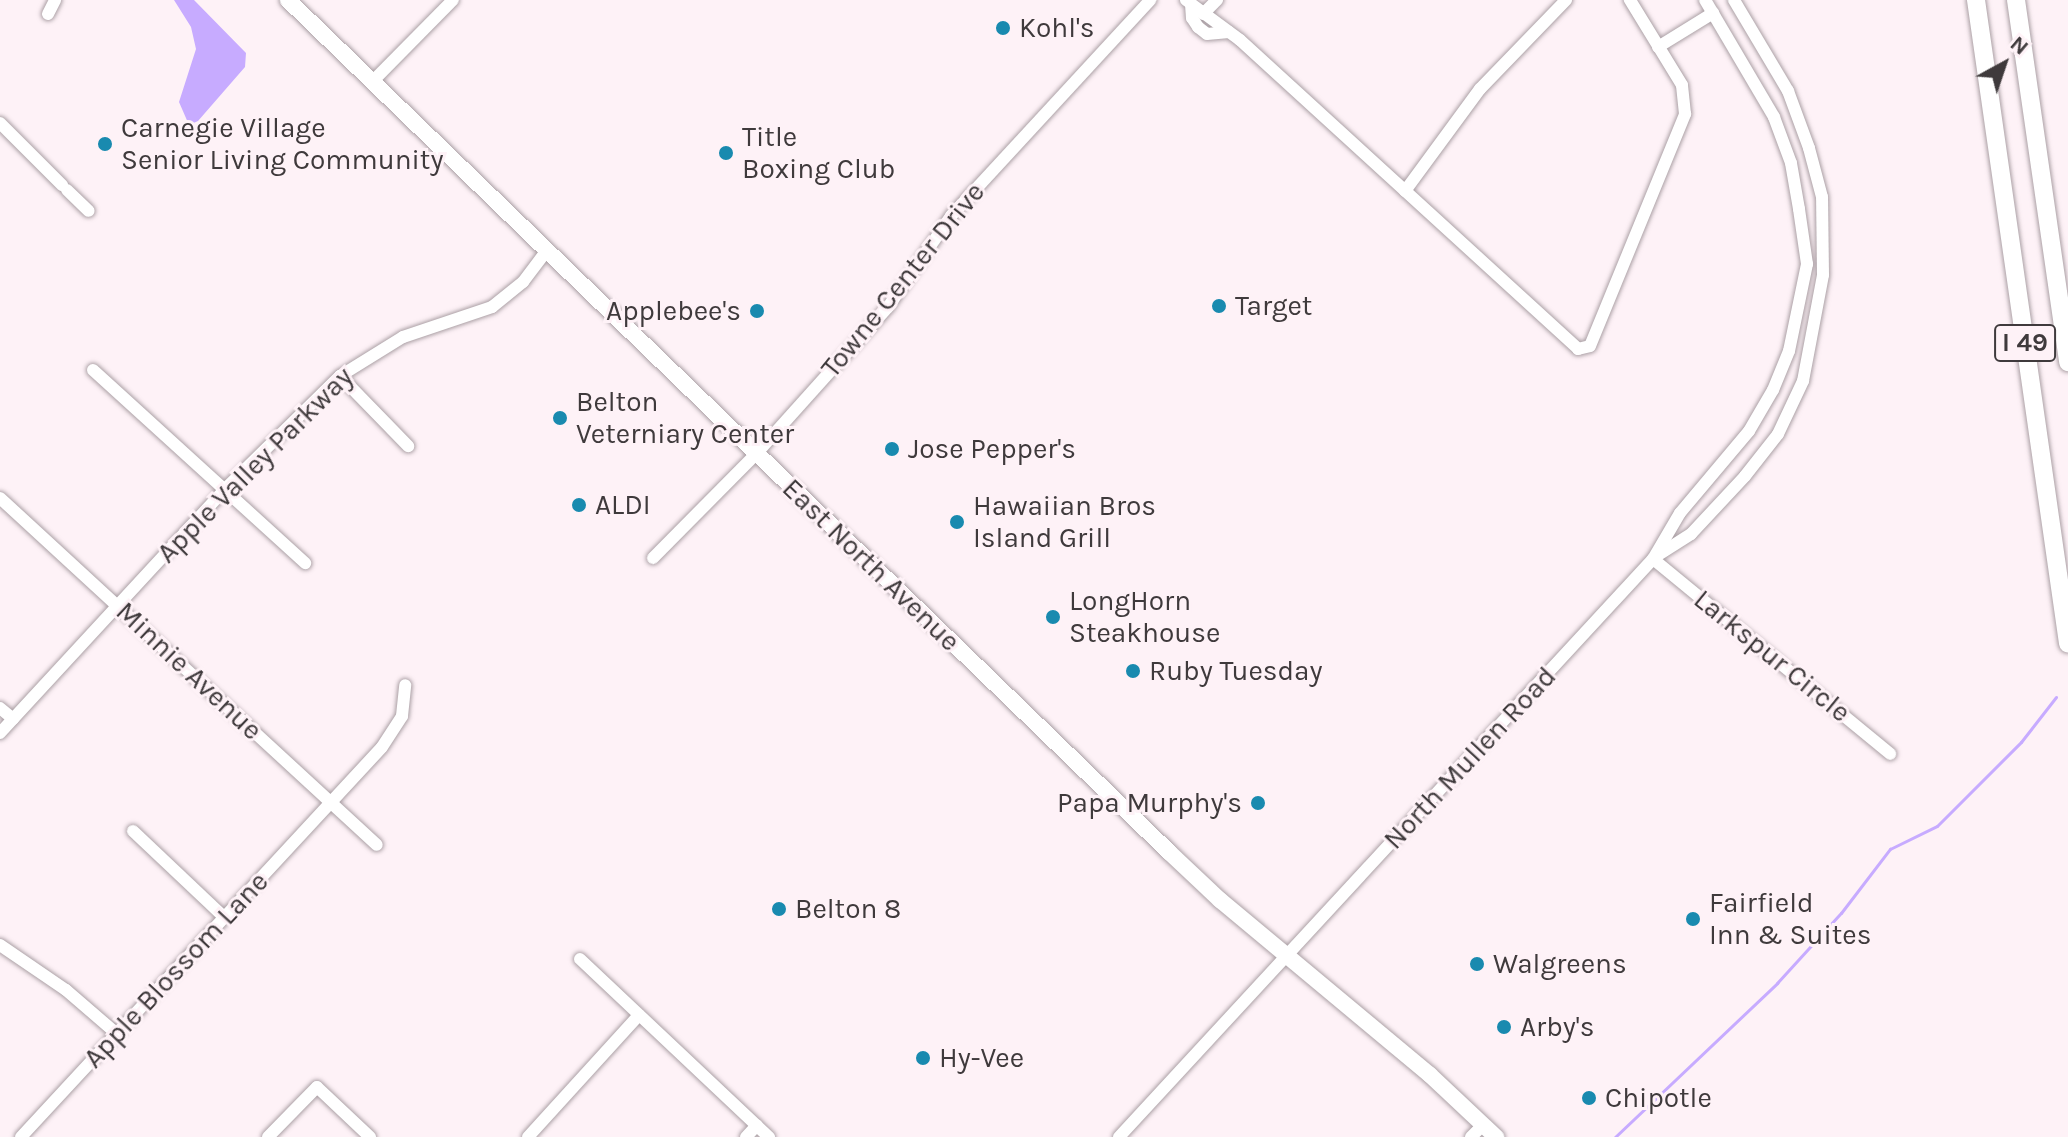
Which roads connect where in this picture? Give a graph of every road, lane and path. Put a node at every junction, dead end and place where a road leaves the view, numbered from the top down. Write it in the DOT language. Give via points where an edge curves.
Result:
graph roads {
  1 [pos="55,0"];
  2 [pos="288,0"];
  3 [pos="453,0"];
  4 [pos="1150,0"];
  5 [pos="1217,0"];
  6 [pos="1566,0"];
  7 [pos="1630,0"];
  8 [pos="1705,0"];
  9 [pos="1734,0"];
  10 [pos="1976,0"];
  11 [pos="2016,0"];
  12 [pos="1189,2"];
  13 [pos="1713,13"];
  14 [pos="48,14"];
  15 [pos="1203,14"];
  16 [pos="1229,32"];
  17 [pos="1658,47"];
  18 [pos="372,82"];
  19 [pos="0,123"];
  20 [pos="1405,191"];
  21 [pos="89,211"];
  22 [pos="546,251"];
  23 [pos="2068,362"];
  24 [pos="93,370"];
  25 [pos="340,376"];
  26 [pos="408,446"];
  27 [pos="756,454"];
  28 [pos="224,490"];
  29 [pos="0,498"];
  30 [pos="653,558"];
  31 [pos="1653,559"];
  32 [pos="305,563"];
  33 [pos="118,604"];
  34 [pos="2068,643"];
  35 [pos="405,685"];
  36 [pos="0,708"];
  37 [pos="13,719"];
  38 [pos="0,733"];
  39 [pos="1890,754"];
  40 [pos="331,803"];
  41 [pos="133,831"];
  42 [pos="377,845"];
  43 [pos="224,917"];
  44 [pos="0,945"];
  45 [pos="1288,956"];
  46 [pos="580,959"];
  47 [pos="639,1015"];
  48 [pos="117,1034"];
  49 [pos="757,1125"];
  50 [pos="1477,1131"];
  51 [pos="21,1137"];
  52 [pos="268,1137"];
  53 [pos="370,1137"];
  54 [pos="528,1137"];
  55 [pos="746,1137"];
  56 [pos="769,1137"];
  57 [pos="1119,1137"];
  58 [pos="1496,1137"];
  1 -- 14 [label="street"];
  2 -- 18 [label="main road, East North Avenue"];
  3 -- 18 [label="street"];
  4 -- 27 [label="street, Towne Center Drive" via="951,216 888,307"];
  5 -- 15 [label="street"];
  6 -- 20 [label="street" via="1480,89"];
  7 -- 17 [label="street"];
  8 -- 13 [label="street"];
  9 -- 31 [label="street" via="1788,91 1809,148 1822,197 1821,291 1803,381 1778,434 1691,534"];
  10 -- 34 [label="highway, I 49"];
  11 -- 23 [label="highway, I 49"];
  12 -- 15 [label="street"];
  12 -- 16 [label="street" via="1192,18 1207,34"];
  13 -- 17 [label="street"];
  13 -- 31 [label="street" via="1778,128 1791,163 1807,264 1789,351 1773,390 1749,431 1680,513"];
  15 -- 16 [label="street"];
  16 -- 20 [label="street"];
  17 -- 20 [label="street" via="1682,85 1685,114 1590,346 1578,349"];
  18 -- 22 [label="main road, East North Avenue"];
  19 -- 21 [label="street"];
  22 -- 25 [label="street, Apple Valley Parkway" via="523,282 492,307 403,337"];
  22 -- 27 [label="main road, East North Avenue"];
  24 -- 28 [label="street"];
  25 -- 26 [label="street"];
  25 -- 28 [label="street, Apple Valley Parkway"];
  27 -- 30 [label="street, Towne Center Drive"];
  27 -- 45 [label="main road, East North Avenue" via="1169,852"];
  28 -- 32 [label="street"];
  28 -- 33 [label="street, Apple Valley Parkway"];
  29 -- 33 [label="street, Minnie Avenue"];
  31 -- 39 [label="street, Larkspur Circle"];
  31 -- 45 [label="street, North Mullen Road"];
  33 -- 37 [label="street, Apple Valley Parkway"];
  33 -- 40 [label="street, Minnie Avenue"];
  35 -- 40 [label="street, Apple Blossom Lane" via="404,708 393,733"];
  36 -- 37 [label="street"];
  37 -- 38 [label="street, Apple Valley Parkway"];
  40 -- 42 [label="street, Minnie Avenue"];
  40 -- 43 [label="street, Apple Blossom Lane"];
  41 -- 43 [label="street"];
  43 -- 48 [label="street, Apple Blossom Lane"];
  44 -- 48 [label="street"];
  45 -- 50 [label="main road, East North Avenue" via="1430,1075"];
  45 -- 57 [label="street, North Mullen Road"];
  46 -- 47 [label="street"];
  47 -- 49 [label="street"];
  47 -- 54 [label="street"];
  48 -- 51 [label="street, Apple Blossom Lane"];
  49 -- 55 [label="street"];
  49 -- 56 [label="street"];
  50 -- 58 [label="main road, East North Avenue"];
  52 -- 53 [label="street" via="317,1087"];
}
